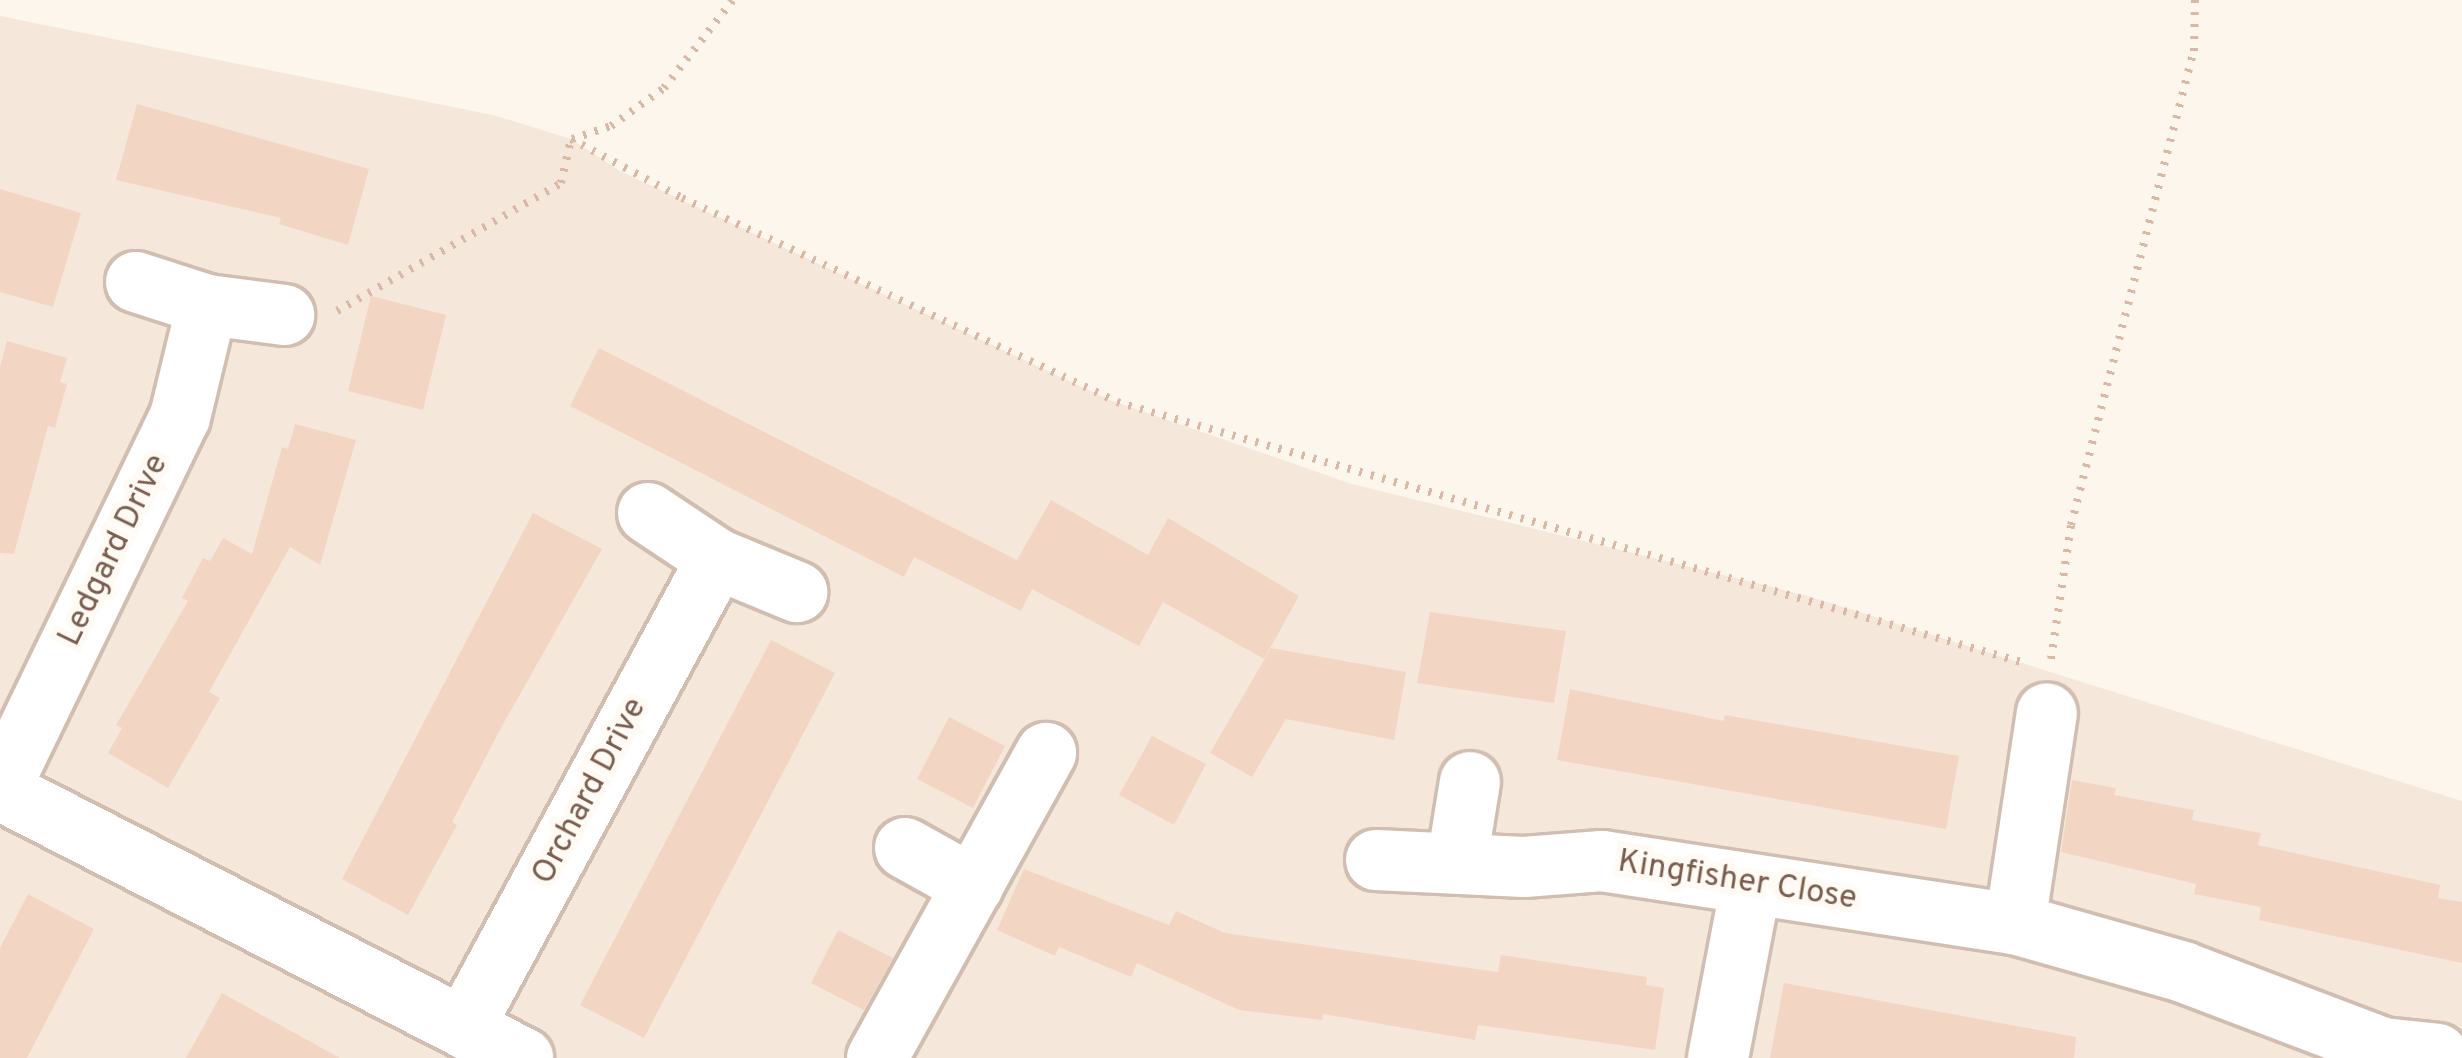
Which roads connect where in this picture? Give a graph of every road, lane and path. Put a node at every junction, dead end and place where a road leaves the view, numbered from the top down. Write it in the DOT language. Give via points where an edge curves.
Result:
graph roads {
  1 [pos="733,0"];
  2 [pos="2195,0"];
  3 [pos="571,139"];
  4 [pos="136,282"];
  5 [pos="207,304"];
  6 [pos="284,315"];
  7 [pos="648,513"];
  8 [pos="717,559"];
  9 [pos="797,592"];
  10 [pos="2048,692"];
  11 [pos="1046,752"];
  12 [pos="1471,782"];
  13 [pos="0,789"];
  14 [pos="904,848"];
  15 [pos="1376,860"];
  16 [pos="1457,862"];
  17 [pos="1751,885"];
  18 [pos="973,886"];
  19 [pos="2014,924"];
  20 [pos="465,1025"];
  21 [pos="2401,1053"];
  22 [pos="523,1058"];
  23 [pos="877,1058"];
  24 [pos="1718,1058"];
  1 -- 3 [label="path" via="664,88 611,126"];
  2 -- 10 [label="path" via="2194,51 2071,525"];
  3 -- 6 [label="path" via="561,183 345,311"];
  3 -- 10 [label="path" via="1117,402"];
  4 -- 5 [label="street"];
  5 -- 6 [label="street"];
  5 -- 13 [label="street, Ledgard Drive" via="179,417"];
  7 -- 8 [label="street"];
  8 -- 9 [label="street"];
  8 -- 20 [label="street, Orchard Drive"];
  10 -- 19 [label="street"];
  11 -- 18 [label="street"];
  12 -- 16 [label="street"];
  13 -- 20 [label="street"];
  14 -- 18 [label="street"];
  15 -- 16 [label="street, Kingfisher Close"];
  16 -- 17 [label="street, Kingfisher Close" via="1602,861"];
  17 -- 19 [label="street, Kingfisher Close"];
  17 -- 24 [label="street"];
  18 -- 23 [label="street"];
  19 -- 21 [label="street, Kingfisher Close" via="2183,972"];
  20 -- 22 [label="street"];
}
